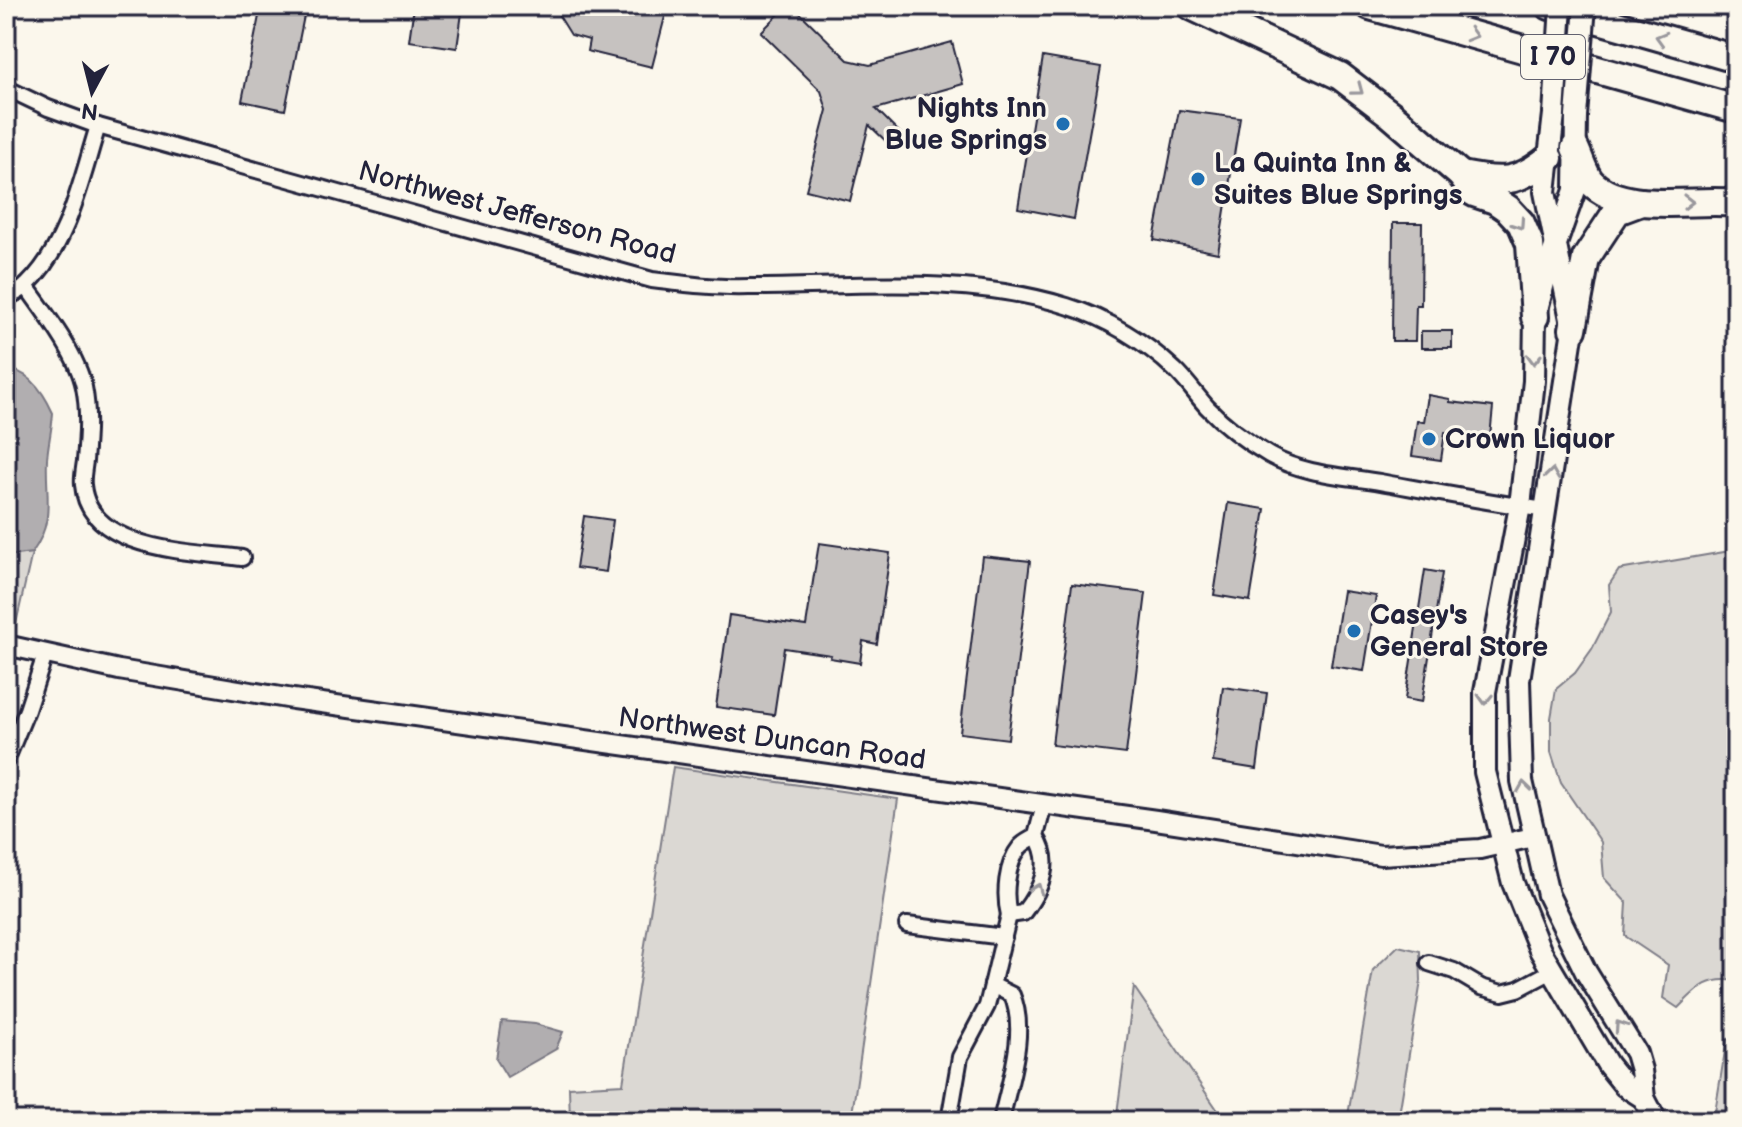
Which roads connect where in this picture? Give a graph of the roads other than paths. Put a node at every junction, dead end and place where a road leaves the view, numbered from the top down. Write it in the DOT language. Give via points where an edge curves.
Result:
graph roads {
  1 [pos="1191,6"];
  2 [pos="1370,6"];
  3 [pos="1550,6"];
  4 [pos="1561,6"];
  5 [pos="1585,6"];
  6 [pos="1736,59"];
  7 [pos="6,88"];
  8 [pos="1736,109"];
  9 [pos="98,126"];
  10 [pos="1575,148"];
  11 [pos="1549,158"];
  12 [pos="1461,175"];
  13 [pos="1641,202"];
  14 [pos="1736,203"];
  15 [pos="1557,245"];
  16 [pos="26,286"];
  17 [pos="6,298"];
  18 [pos="1535,317"];
  19 [pos="1573,329"];
  20 [pos="1520,506"];
  21 [pos="1547,510"];
  22 [pos="242,558"];
  23 [pos="6,645"];
  24 [pos="45,655"];
  25 [pos="6,761"];
  26 [pos="1044,805"];
  27 [pos="1036,836"];
  28 [pos="1533,837"];
  29 [pos="1502,844"];
  30 [pos="1009,915"];
  31 [pos="907,925"];
  32 [pos="1004,937"];
  33 [pos="1429,963"];
  34 [pos="1552,971"];
  35 [pos="992,985"];
  36 [pos="1644,1098"];
  37 [pos="949,1121"];
  38 [pos="1001,1121"];
  39 [pos="1656,1121"];
  1 -- 12 [label="highway, one-way" via="1340,76"];
  2 -- 8 [label="highway, I 70, one-way"];
  6 -- 3 [label="highway, I 70, one-way"];
  4 -- 11 [label="main road, bridge"];
  5 -- 10 [label="main road, bridge"];
  7 -- 9 [label="street, Northwest Jefferson Road"];
  9 -- 16 [label="street" via="68,222"];
  9 -- 20 [label="street, Northwest Jefferson Road" via="652,280 747,288 960,287 1068,306 1144,345 1175,370 1209,410 1272,456 1342,477"];
  10 -- 13 [label="highway" via="1590,181 1610,194"];
  10 -- 15 [label="main road" via="1575,190"];
  11 -- 12 [label="highway" via="1511,180"];
  11 -- 15 [label="main road" via="1545,192"];
  12 -- 18 [label="highway, one-way" via="1474,193 1495,200 1521,223 1533,257"];
  13 -- 14 [label="highway, one-way"];
  13 -- 19 [label="highway" via="1617,211 1586,258"];
  15 -- 18 [label="main road"];
  15 -- 19 [label="main road"];
  16 -- 17 [label="street"];
  16 -- 22 [label="street" via="60,334 84,384 82,483 87,507 127,539"];
  18 -- 20 [label="main road, one-way" via="1534,381"];
  21 -- 19 [label="main road, one-way"];
  20 -- 21 [label="street, Northwest Jefferson Road"];
  20 -- 29 [label="main road, one-way" via="1485,692 1485,772"];
  28 -- 21 [label="main road, one-way" via="1522,781 1519,680"];
  23 -- 24 [label="street, Northwest Duncan Road"];
  24 -- 25 [label="street"];
  24 -- 26 [label="street, Northwest Duncan Road" via="293,699"];
  26 -- 27 [label="street"];
  26 -- 29 [label="street, Northwest Duncan Road" via="1381,855"];
  27 -- 30 [label="street" via="1021,846 1010,868 1005,899"];
  30 -- 27 [label="street, one-way" via="1023,913 1039,893 1045,849"];
  28 -- 29 [label="street, Northwest Duncan Road"];
  36 -- 28 [label="main road, one-way" via="1636,1053 1568,938 1548,895"];
  29 -- 34 [label="main road" via="1526,919"];
  30 -- 32 [label="street"];
  31 -- 32 [label="street"];
  32 -- 35 [label="street"];
  33 -- 34 [label="street" via="1502,993"];
  34 -- 36 [label="main road" via="1608,1065"];
  35 -- 37 [label="street" via="960,1057"];
  35 -- 38 [label="street" via="1012,995 1018,1008"];
  36 -- 39 [label="main road"];
}
